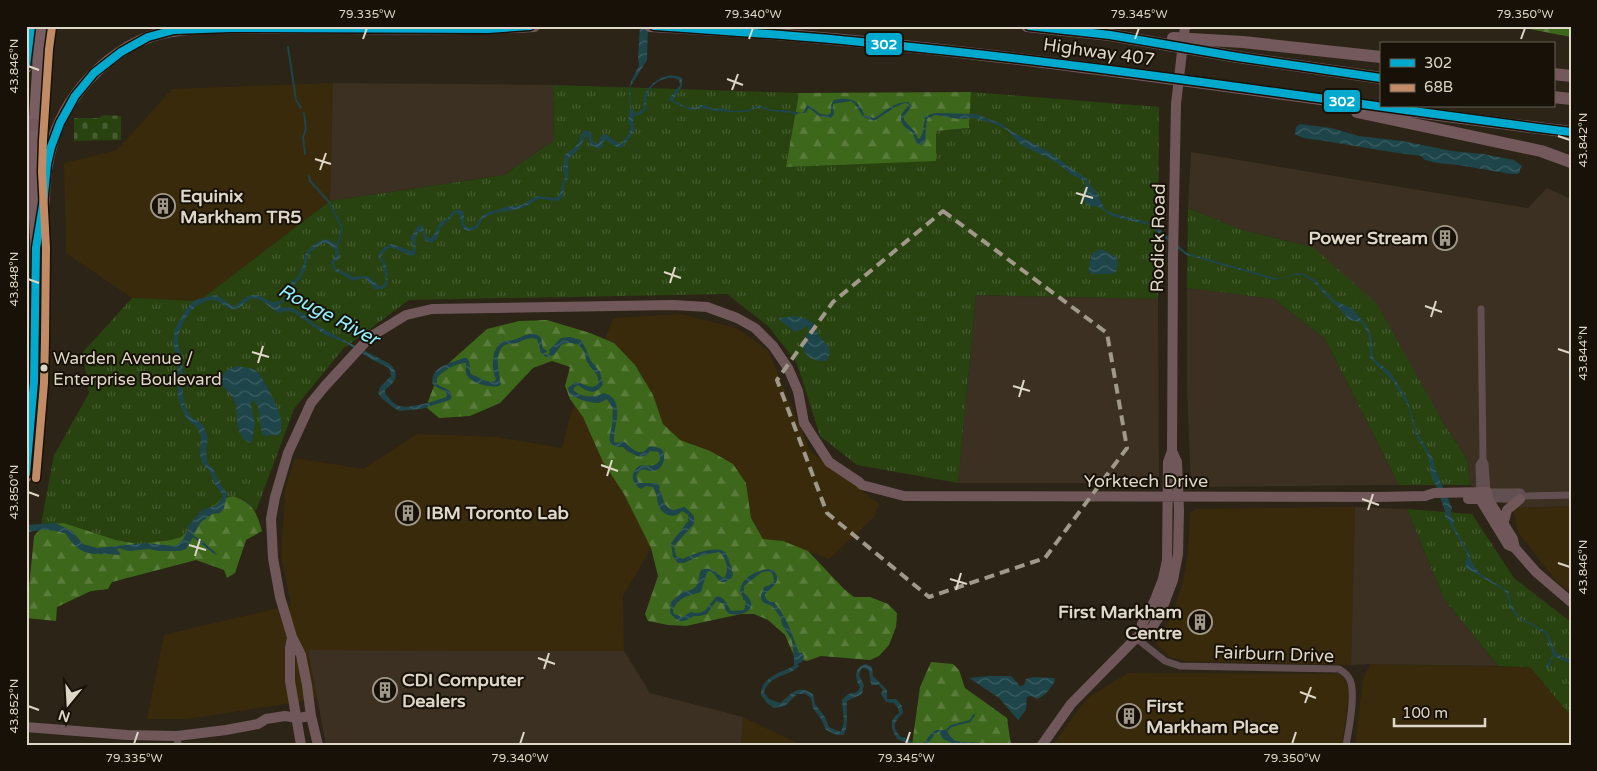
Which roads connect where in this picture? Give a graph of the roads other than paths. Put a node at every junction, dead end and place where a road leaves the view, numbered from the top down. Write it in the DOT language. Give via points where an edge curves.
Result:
graph roads {
  1 [pos="31,26"];
  2 [pos="42,26"];
  3 [pos="534,26"];
  4 [pos="650,26"];
  5 [pos="1027,26"];
  6 [pos="1185,26"];
  7 [pos="1110,35"];
  8 [pos="27,44"];
  9 [pos="1380,57"];
  10 [pos="26,68"];
  11 [pos="1554,74"];
  12 [pos="1571,76"];
  13 [pos="1380,78"];
  14 [pos="1296,96"];
  15 [pos="1554,97"];
  16 [pos="1571,99"];
  17 [pos="1380,107"];
  18 [pos="1388,108"];
  19 [pos="30,125"];
  20 [pos="1571,132"];
  21 [pos="1571,162"];
  22 [pos="36,248"];
  23 [pos="1481,309"];
  24 [pos="31,335"];
  25 [pos="26,477"];
  26 [pos="1571,495"];
  27 [pos="1484,496"];
  28 [pos="1173,497"];
  29 [pos="1521,497"];
  30 [pos="1503,524"];
  31 [pos="1515,548"];
  32 [pos="1571,602"];
  33 [pos="1138,636"];
  34 [pos="292,637"];
  35 [pos="303,668"];
  36 [pos="290,671"];
  37 [pos="311,716"];
  38 [pos="297,718"];
  39 [pos="26,727"];
  40 [pos="177,740"];
  41 [pos="301,745"];
  42 [pos="318,745"];
  43 [pos="1042,745"];
  44 [pos="1346,745"];
  1 -- 8 [label="main road"];
  2 -- 19 [label="main road"];
  3 -- 22 [label="highway" via="488,29 231,28 174,30 148,38 121,52 94,73 75,96 60,123 47,164"];
  4 -- 14 [label="highway, Highway 407" via="852,40 1013,57"];
  5 -- 7 [label="highway, Highway 407"];
  6 -- 28 [label="street, Rodick Road, bridge" via="1176,104 1172,452 1177,462"];
  7 -- 9 [label="highway" via="1243,42"];
  7 -- 13 [label="highway, Highway 407"];
  8 -- 10 [label="main road"];
  11 -- 12 [label="highway"];
  14 -- 17 [label="highway, Highway 407"];
  14 -- 21 [label="highway" via="1388,120 1541,152"];
  15 -- 16 [label="highway"];
  18 -- 20 [label="highway, Highway 407"];
  19 -- 22 [label="main road"];
  22 -- 24 [label="main road"];
  23 -- 27 [label="street"];
  24 -- 25 [label="main road" via="33,392"];
  26 -- 29 [label="street"];
  27 -- 28 [label="street, Yorktech Drive" via="1433,500 1425,496"];
  27 -- 29 [label="street"];
  27 -- 30 [label="street"];
  27 -- 31 [label="street" via="1508,544"];
  28 -- 33 [label="street, Rodick Road" via="1163,578"];
  28 -- 34 [label="street, Yorktech Drive" via="904,496 859,482 829,462 804,423 798,391 774,346 755,328 706,308 673,305 432,309 406,315 367,340 311,403 294,440 270,519 280,597"];
  29 -- 30 [label="street" via="1507,510"];
  30 -- 31 [label="street"];
  31 -- 32 [label="street" via="1536,572"];
  33 -- 43 [label="street, Rodick Road" via="1070,704"];
  33 -- 44 [label="street, Fairburn Drive" via="1165,661 1180,666 1339,669 1349,678 1352,693"];
  34 -- 35 [label="street, Yorktech Drive"];
  34 -- 36 [label="street"];
  35 -- 36 [label="street"];
  35 -- 37 [label="street, Yorktech Drive"];
  36 -- 38 [label="street"];
  37 -- 38 [label="street"];
  37 -- 42 [label="street, Yorktech Drive"];
  38 -- 40 [label="street" via="266,719 258,724"];
  38 -- 41 [label="street"];
  39 -- 40 [label="street"];
}
